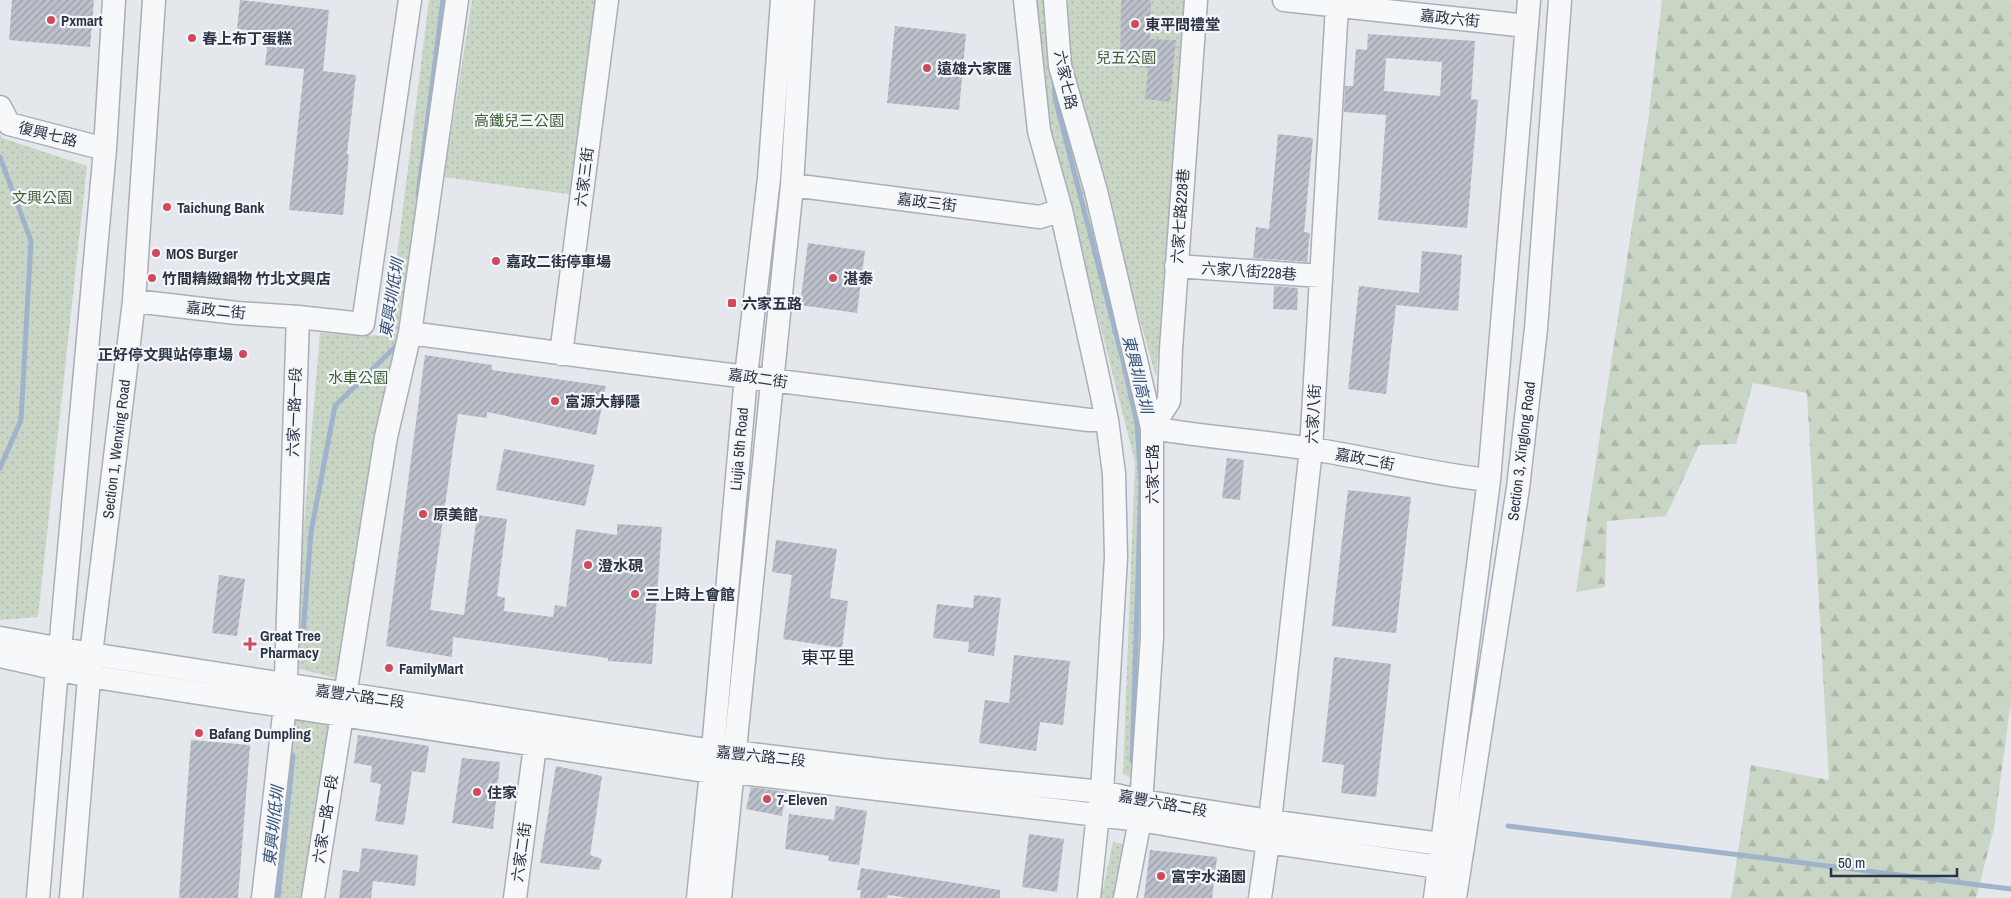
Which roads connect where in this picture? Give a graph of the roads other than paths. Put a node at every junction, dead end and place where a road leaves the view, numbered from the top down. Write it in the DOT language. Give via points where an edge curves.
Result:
graph roads {
  1 [pos="114,0"];
  2 [pos="154,0"];
  3 [pos="410,0"];
  4 [pos="457,0"];
  5 [pos="607,0"];
  6 [pos="782,0"];
  7 [pos="803,0"];
  8 [pos="1025,0"];
  9 [pos="1055,0"];
  10 [pos="1196,0"];
  11 [pos="1284,0"];
  12 [pos="1529,0"];
  13 [pos="1560,0"];
  14 [pos="1337,6"];
  15 [pos="1527,26"];
  16 [pos="0,107"];
  17 [pos="105,149"];
  18 [pos="792,185"];
  19 [pos="1061,210"];
  20 [pos="1176,266"];
  21 [pos="1321,276"];
  22 [pos="134,301"];
  23 [pos="298,317"];
  24 [pos="410,332"];
  25 [pos="561,354"];
  26 [pos="746,376"];
  27 [pos="773,380"];
  28 [pos="1107,420"];
  29 [pos="1152,428"];
  30 [pos="1311,449"];
  31 [pos="1488,480"];
  32 [pos="0,638"];
  33 [pos="0,656"];
  34 [pos="59,659"];
  35 [pos="90,665"];
  36 [pos="285,696"];
  37 [pos="343,703"];
  38 [pos="535,746"];
  39 [pos="723,762"];
  40 [pos="1102,792"];
  41 [pos="1141,811"];
  42 [pos="1098,814"];
  43 [pos="1269,832"];
  44 [pos="1452,845"];
  45 [pos="1449,870"];
  46 [pos="38,898"];
  47 [pos="71,898"];
  48 [pos="263,898"];
  49 [pos="313,898"];
  50 [pos="515,898"];
  51 [pos="698,898"];
  52 [pos="720,898"];
  53 [pos="1089,898"];
  54 [pos="1125,898"];
  55 [pos="1260,898"];
  56 [pos="1435,898"];
  57 [pos="1454,898"];
  1 -- 17 [label="street"];
  2 -- 22 [label="street, Section 1, Wenxing Road"];
  3 -- 23 [label="street" via="363,324"];
  4 -- 24 [label="street, 六家一路一段"];
  5 -- 25 [label="street, 六家三街"];
  6 -- 26 [label="street, Liujia 5th Road" via="769,178"];
  7 -- 18 [label="street, Liujia 5th Road"];
  8 -- 19 [label="street, 六家七路" via="1039,131"];
  9 -- 29 [label="street, 六家七路" via="1060,66 1096,191"];
  10 -- 20 [label="street, 六家七路228巷"];
  11 -- 14 [label="street, 嘉政六街"];
  12 -- 15 [label="street, Section 3, Xinglong Road"];
  13 -- 44 [label="street, Section 3, Xinglong Road" via="1536,329 1518,488"];
  14 -- 15 [label="street, 嘉政六街"];
  14 -- 21 [label="street, 六家八街"];
  15 -- 31 [label="street, Section 3, Xinglong Road"];
  16 -- 17 [label="street, 復興七路" via="9,124"];
  17 -- 34 [label="street"];
  18 -- 19 [label="street, 嘉政三街" via="1040,217"];
  18 -- 27 [label="street, Liujia 5th Road"];
  19 -- 28 [label="street, 六家七路"];
  20 -- 21 [label="street, 六家八街228巷"];
  20 -- 29 [label="street, 六家七路228巷" via="1169,401"];
  21 -- 30 [label="street, 六家八街"];
  22 -- 23 [label="street, 嘉政二街" via="236,314"];
  22 -- 35 [label="street, Section 1, Wenxing Road"];
  23 -- 36 [label="street, 六家一路一段"];
  24 -- 25 [label="street, 嘉政二街"];
  24 -- 37 [label="street, 六家一路一段" via="386,437"];
  25 -- 26 [label="street, 嘉政二街"];
  26 -- 27 [label="street, 嘉政二街"];
  26 -- 39 [label="street, Liujia 5th Road"];
  27 -- 28 [label="street, 嘉政二街"];
  27 -- 39 [label="street, Liujia 5th Road"];
  28 -- 40 [label="street, 六家七路" via="1114,474 1116,557"];
  29 -- 30 [label="street, 嘉政二街"];
  29 -- 41 [label="street, 六家七路" via="1152,637"];
  30 -- 31 [label="street, 嘉政二街"];
  30 -- 43 [label="street, 六家八街"];
  31 -- 44 [label="street, Section 3, Xinglong Road"];
  32 -- 34 [label="street"];
  33 -- 34 [label="street"];
  34 -- 35 [label="street, 嘉豐六路二段"];
  34 -- 46 [label="street"];
  35 -- 36 [label="street, 嘉豐六路二段"];
  35 -- 47 [label="street, Section 1, Wenxing Road"];
  36 -- 37 [label="street, 嘉豐六路二段"];
  36 -- 48 [label="street, 六家一路一段"];
  37 -- 38 [label="street, 嘉豐六路二段"];
  37 -- 39 [label="street, 嘉豐六路二段"];
  37 -- 49 [label="street, 六家一路一段"];
  38 -- 39 [label="street, 嘉豐六路二段"];
  38 -- 50 [label="street, 六家二街"];
  39 -- 40 [label="street, 嘉豐六路二段" via="882,770"];
  39 -- 42 [label="street, 嘉豐六路二段"];
  39 -- 51 [label="street, Liujia 5th Road"];
  39 -- 52 [label="street, Liujia 5th Road"];
  40 -- 41 [label="street, 嘉豐六路二段"];
  40 -- 42 [label="street, 六家七路"];
  41 -- 42 [label="street, 嘉豐六路二段"];
  41 -- 43 [label="street, 嘉豐六路二段"];
  41 -- 54 [label="street, 六家七路"];
  42 -- 53 [label="street, 六家七路"];
  43 -- 44 [label="street, 嘉豐六路二段"];
  43 -- 45 [label="street, 嘉豐六路二段"];
  43 -- 55 [label="street, 六家八街"];
  44 -- 45 [label="street, Section 3, Xinglong Road"];
  45 -- 56 [label="street, Section 3, Xinglong Road"];
  45 -- 57 [label="street, Section 3, Xinglong Road"];
}
